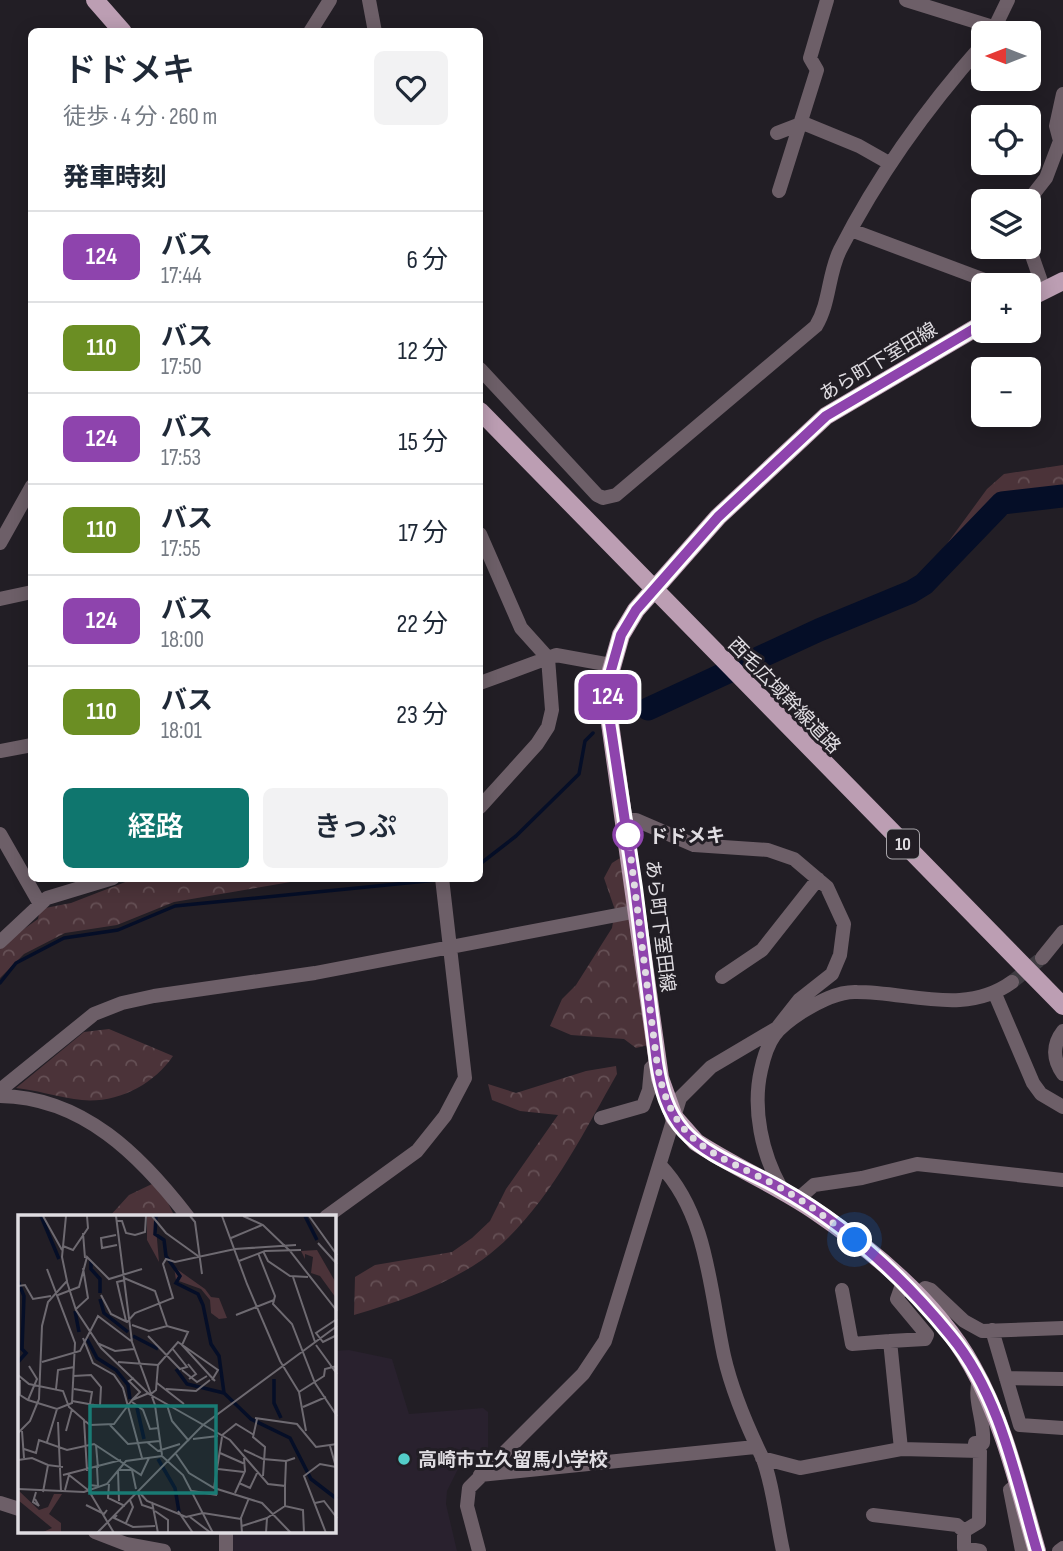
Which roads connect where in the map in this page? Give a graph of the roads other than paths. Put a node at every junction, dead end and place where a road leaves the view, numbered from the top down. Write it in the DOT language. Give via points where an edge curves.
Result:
graph roads {
  1 [pos="95,0"];
  2 [pos="330,0"];
  3 [pos="369,0"];
  4 [pos="827,0"];
  5 [pos="906,0"];
  6 [pos="1007,0"];
  7 [pos="998,21"];
  8 [pos="971,22"];
  9 [pos="120,28"];
  10 [pos="312,28"];
  11 [pos="374,28"];
  12 [pos="971,58"];
  13 [pos="1063,94"];
  14 [pos="803,123"];
  15 [pos="777,133"];
  16 [pos="889,163"];
  17 [pos="1037,189"];
  18 [pos="779,191"];
  19 [pos="851,230"];
  20 [pos="971,275"];
  21 [pos="1063,281"];
  22 [pos="1041,292"];
  23 [pos="971,331"];
  24 [pos="483,372"];
  25 [pos="483,414"];
  26 [pos="28,493"];
  27 [pos="483,541"];
  28 [pos="0,542"];
  29 [pos="654,588"];
  30 [pos="28,593"];
  31 [pos="0,599"];
  32 [pos="548,658"];
  33 [pos="611,665"];
  34 [pos="483,682"];
  35 [pos="28,746"];
  36 [pos="0,751"];
  37 [pos="483,804"];
  38 [pos="626,820"];
  39 [pos="0,834"];
  40 [pos="818,878"];
  41 [pos="98,882"];
  42 [pos="443,884"];
  43 [pos="40,904"];
  44 [pos="638,911"];
  45 [pos="1063,932"];
  46 [pos="0,942"];
  47 [pos="451,948"];
  48 [pos="1052,953"];
  49 [pos="722,977"];
  50 [pos="1012,982"];
  51 [pos="995,994"];
  52 [pos="1063,1006"];
  53 [pos="777,1028"];
  54 [pos="1063,1031"];
  55 [pos="657,1063"];
  56 [pos="1063,1074"];
  57 [pos="0,1090"];
  58 [pos="0,1096"];
  59 [pos="1063,1107"];
  60 [pos="674,1117"];
  61 [pos="601,1118"];
  62 [pos="660,1165"];
  63 [pos="1063,1180"];
  64 [pos="781,1188"];
  65 [pos="797,1199"];
  66 [pos="186,1215"];
  67 [pos="329,1215"];
  68 [pos="904,1282"];
  69 [pos="842,1290"];
  70 [pos="916,1296"];
  71 [pos="1063,1328"];
  72 [pos="987,1330"];
  73 [pos="890,1341"];
  74 [pos="1006,1378"];
  75 [pos="1063,1379"];
  76 [pos="982,1385"];
  77 [pos="1063,1428"];
  78 [pos="975,1443"];
  79 [pos="901,1449"];
  80 [pos="759,1452"];
  81 [pos="480,1475"];
  82 [pos="1017,1485"];
  83 [pos="0,1503"];
  84 [pos="18,1509"];
  85 [pos="873,1515"];
  86 [pos="964,1531"];
  87 [pos="100,1534"];
  88 [pos="164,1551"];
  89 [pos="479,1551"];
  90 [pos="783,1551"];
  91 [pos="980,1551"];
  92 [pos="1022,1551"];
  93 [pos="1037,1551"];
  1 -- 9 [label="main road"];
  2 -- 10 [label="street"];
  3 -- 11 [label="street"];
  4 -- 14 [label="street" via="810,58 817,70"];
  5 -- 8 [label="street"];
  6 -- 7 [label="street"];
  12 -- 16 [label="street"];
  13 -- 17 [label="street" via="1056,126 1060,141"];
  14 -- 15 [label="street"];
  14 -- 16 [label="street"];
  14 -- 18 [label="street"];
  16 -- 19 [label="street"];
  19 -- 20 [label="street"];
  19 -- 24 [label="street" via="838,254 825,307 812,332 610,498 597,495"];
  21 -- 22 [label="main road"];
  23 -- 29 [label="main road, あら町下室田線" via="826,416 718,517"];
  25 -- 29 [label="main road, 西毛広域幹線道路 / 10"];
  26 -- 28 [label="street"];
  27 -- 32 [label="street" via="521,628"];
  29 -- 33 [label="main road, あら町下室田線" via="621,635"];
  29 -- 52 [label="main road, 西毛広域幹線道路 / 10"];
  30 -- 31 [label="street"];
  32 -- 33 [label="street" via="556,655"];
  32 -- 34 [label="street"];
  32 -- 37 [label="street" via="552,710 543,736"];
  33 -- 38 [label="main road, あら町下室田線" via="608,709"];
  35 -- 36 [label="street"];
  38 -- 40 [label="street" via="694,845 768,850 794,859"];
  38 -- 44 [label="main road, あら町下室田線"];
  39 -- 43 [label="street"];
  40 -- 49 [label="street" via="762,950"];
  40 -- 53 [label="street" via="838,906 844,924 840,955 832,974 799,1000"];
  41 -- 43 [label="street" via="58,893"];
  42 -- 47 [label="street"];
  43 -- 46 [label="street"];
  44 -- 47 [label="street"];
  44 -- 55 [label="main road, あら町下室田線"];
  45 -- 48 [label="street"];
  47 -- 57 [label="street" via="122,1003 94,1014"];
  47 -- 67 [label="street" via="466,1066 462,1086 417,1151"];
  50 -- 51 [label="street"];
  51 -- 53 [label="street" via="969,1000 926,1000 855,991 833,996"];
  51 -- 59 [label="street" via="1033,1083 1041,1094"];
  53 -- 60 [label="street" via="690,1085"];
  53 -- 64 [label="street" via="759,1076 758,1109 762,1142"];
  54 -- 56 [label="street" via="1054,1051"];
  55 -- 60 [label="main road, あら町下室田線"];
  55 -- 61 [label="street" via="651,1068 643,1106"];
  58 -- 66 [label="street" via="68,1112 113,1136 143,1162"];
  60 -- 62 [label="street"];
  60 -- 64 [label="main road, あら町下室田線" via="684,1132 704,1147"];
  62 -- 80 [label="street" via="690,1213 706,1260 724,1356"];
  62 -- 81 [label="street" via="599,1352 583,1374"];
  63 -- 65 [label="street" via="917,1164 814,1185"];
  64 -- 65 [label="main road, あら町下室田線"];
  65 -- 68 [label="main road, あら町下室田線" via="869,1250"];
  68 -- 70 [label="main road, あら町下室田線"];
  68 -- 73 [label="street" via="897,1299 927,1335 925,1339"];
  69 -- 73 [label="street" via="852,1344"];
  70 -- 72 [label="street" via="925,1288 931,1290 964,1321"];
  70 -- 76 [label="main road, あら町下室田線" via="953,1338"];
  71 -- 72 [label="street"];
  72 -- 74 [label="street"];
  72 -- 76 [label="street" via="997,1381"];
  73 -- 79 [label="street"];
  74 -- 75 [label="street"];
  74 -- 77 [label="street" via="1020,1425"];
  76 -- 78 [label="street" via="975,1392 983,1443"];
  76 -- 82 [label="main road, あら町下室田線"];
  79 -- 80 [label="street" via="800,1468"];
  79 -- 86 [label="street" via="980,1451 979,1522"];
  80 -- 81 [label="street"];
  80 -- 90 [label="street"];
  81 -- 89 [label="street" via="469,1488 467,1506"];
  82 -- 92 [label="street" via="1010,1490"];
  82 -- 93 [label="main road, あら町下室田線"];
  83 -- 84 [label="street"];
  85 -- 86 [label="street" via="957,1525"];
  86 -- 91 [label="street" via="964,1548"];
  87 -- 88 [label="street"];
}
